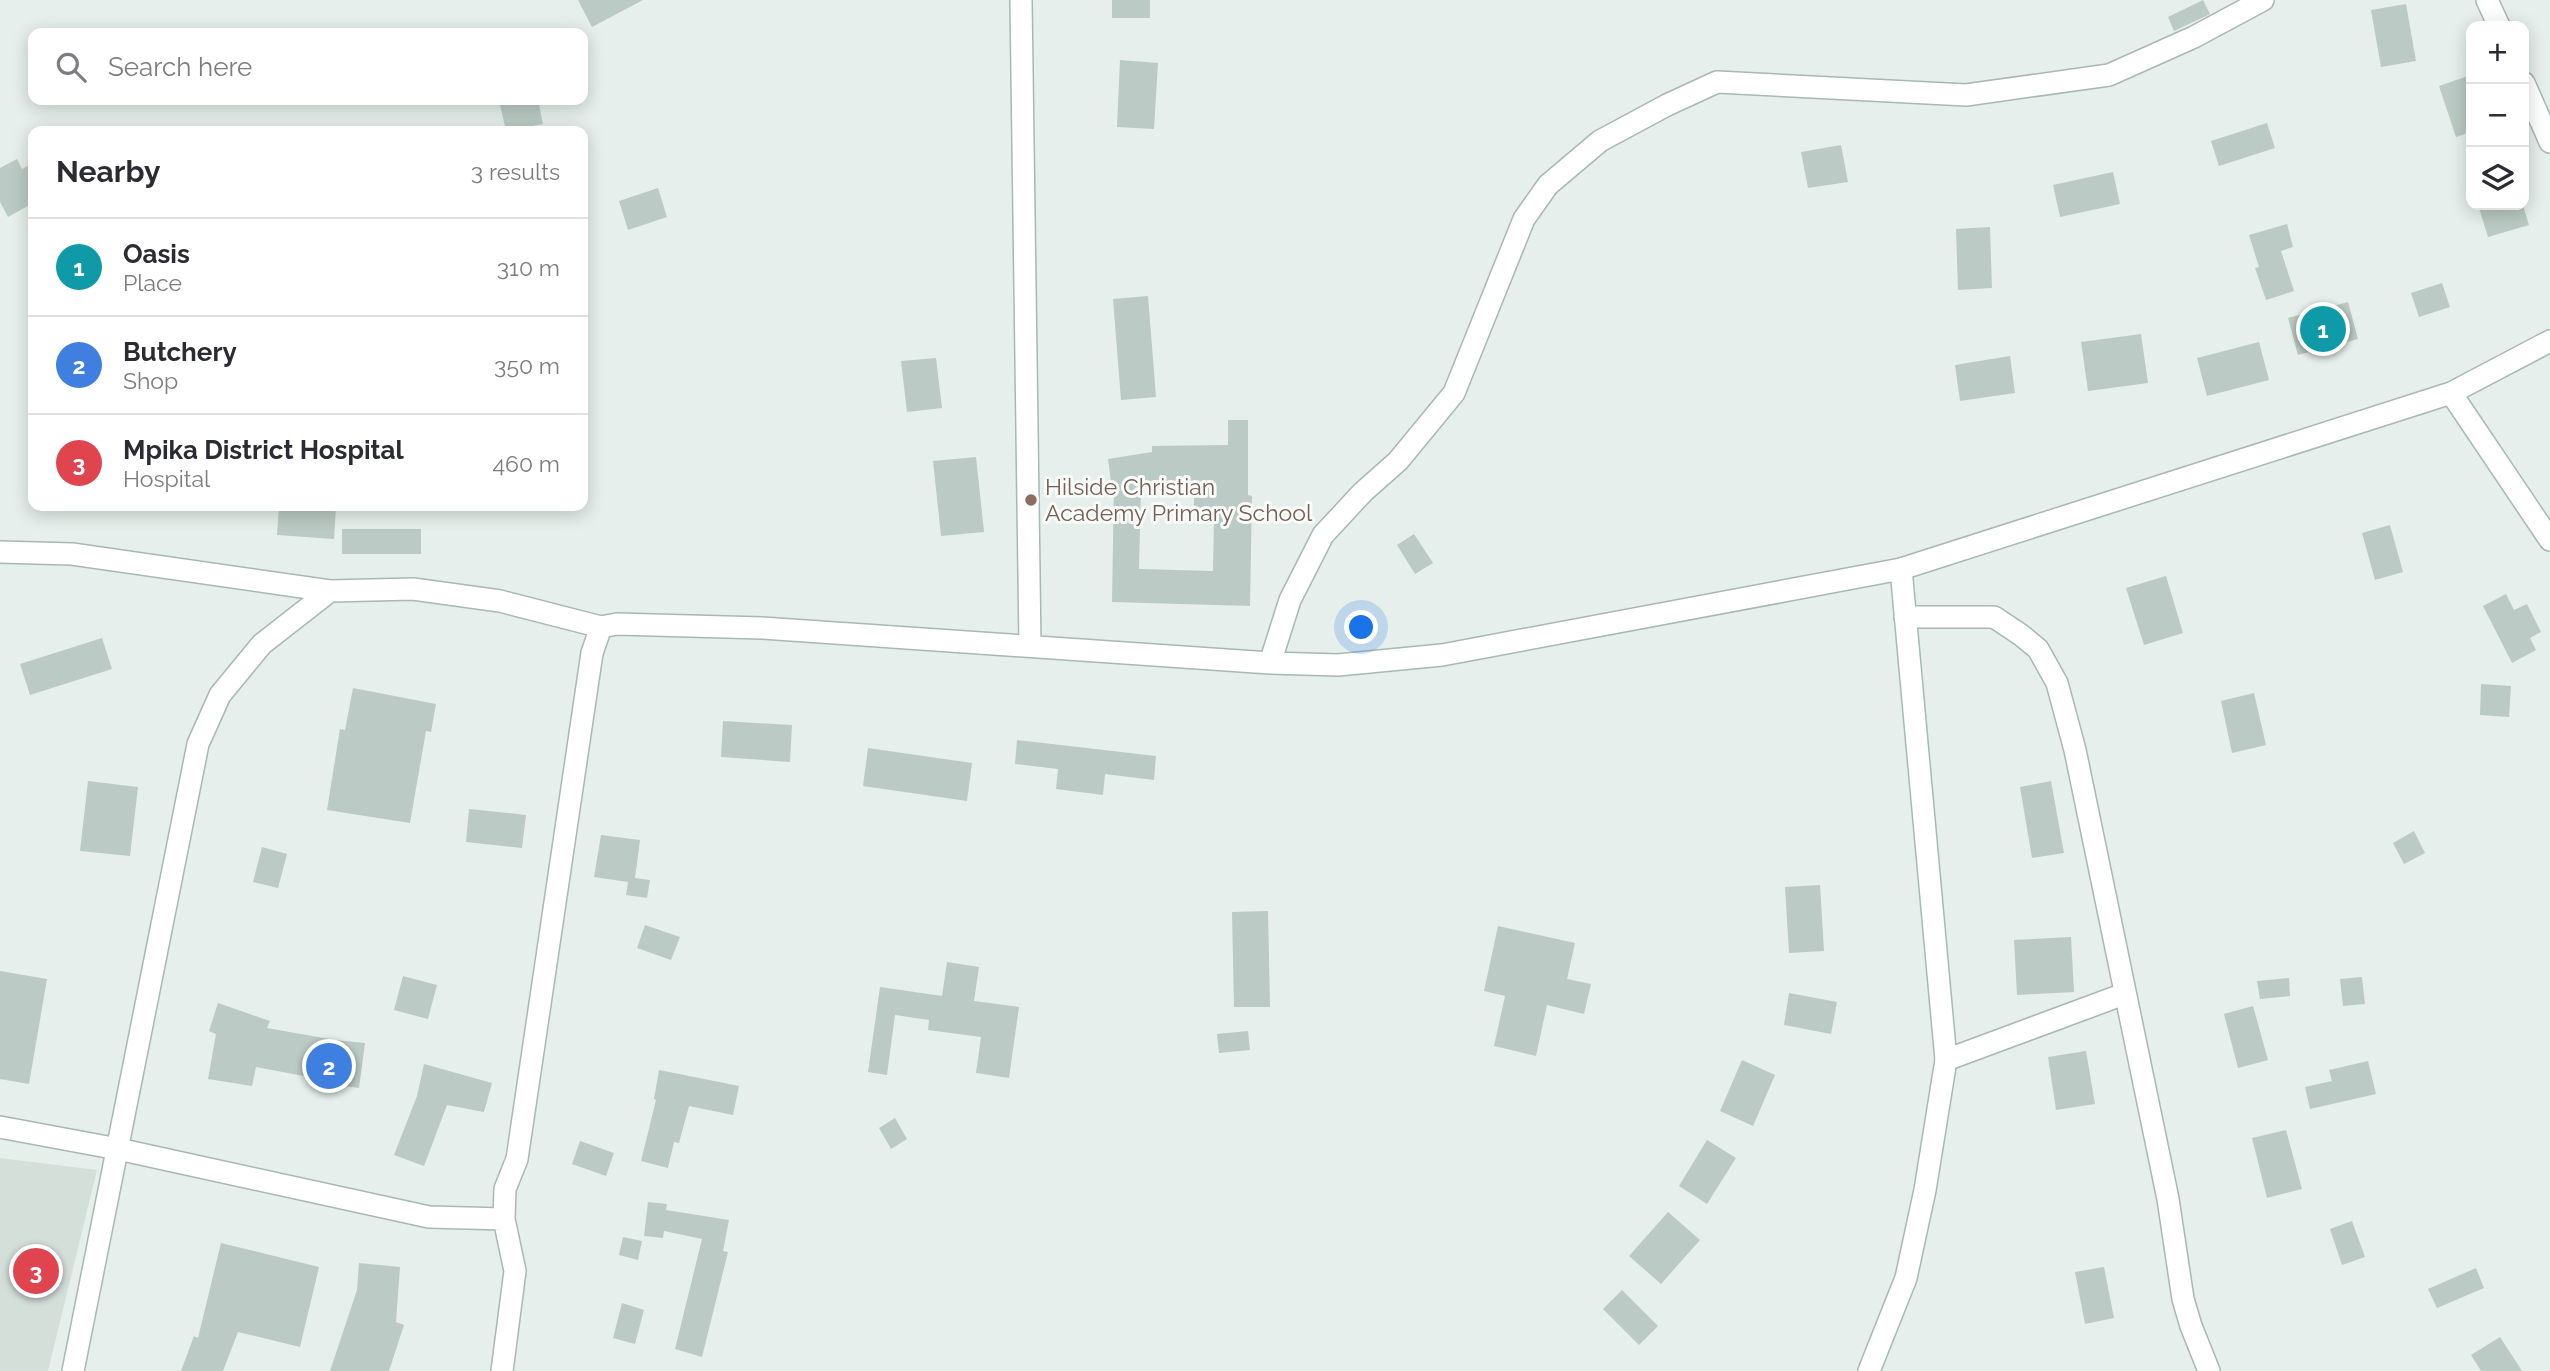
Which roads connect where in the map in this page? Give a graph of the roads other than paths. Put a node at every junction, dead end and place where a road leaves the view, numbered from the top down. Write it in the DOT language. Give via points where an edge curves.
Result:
graph roads {
  1 [pos="1021,0"];
  2 [pos="2263,0"];
  3 [pos="2487,0"];
  4 [pos="2497,21"];
  5 [pos="2524,84"];
  6 [pos="2550,142"];
  7 [pos="2550,341"];
  8 [pos="2451,393"];
  9 [pos="2550,540"];
  10 [pos="0,552"];
  11 [pos="1901,569"];
  12 [pos="330,591"];
  13 [pos="1905,617"];
  14 [pos="601,627"];
  15 [pos="1030,646"];
  16 [pos="1270,663"];
  17 [pos="2124,994"];
  18 [pos="1946,1060"];
  19 [pos="0,1127"];
  20 [pos="118,1149"];
  21 [pos="504,1219"];
  22 [pos="73,1371"];
  23 [pos="502,1371"];
  24 [pos="1869,1371"];
  25 [pos="2209,1371"];
  1 -- 15 [label="street"];
  2 -- 16 [label="street" via="2109,75 1966,95 1717,82 1600,141 1549,185 1524,219 1454,393 1398,461 1323,535 1290,600"];
  3 -- 4 [label="street"];
  5 -- 6 [label="street"];
  7 -- 8 [label="street"];
  8 -- 9 [label="street"];
  8 -- 11 [label="street"];
  10 -- 12 [label="street" via="72,554"];
  11 -- 13 [label="street"];
  11 -- 16 [label="street" via="1442,655 1338,666"];
  12 -- 14 [label="street" via="425,591 500,601"];
  12 -- 20 [label="street" via="262,644 220,695 198,744"];
  13 -- 17 [label="street" via="1994,617 2038,649 2057,683 2075,750"];
  13 -- 18 [label="street"];
  14 -- 15 [label="street" via="762,628"];
  14 -- 21 [label="street" via="592,653 517,1159 505,1189"];
  15 -- 16 [label="street"];
  17 -- 18 [label="street"];
  17 -- 25 [label="street" via="2168,1199 2183,1299"];
  18 -- 24 [label="street" via="1906,1278"];
  19 -- 20 [label="street"];
  20 -- 21 [label="street" via="429,1217"];
  20 -- 22 [label="street"];
  21 -- 23 [label="street" via="514,1271"];
}
